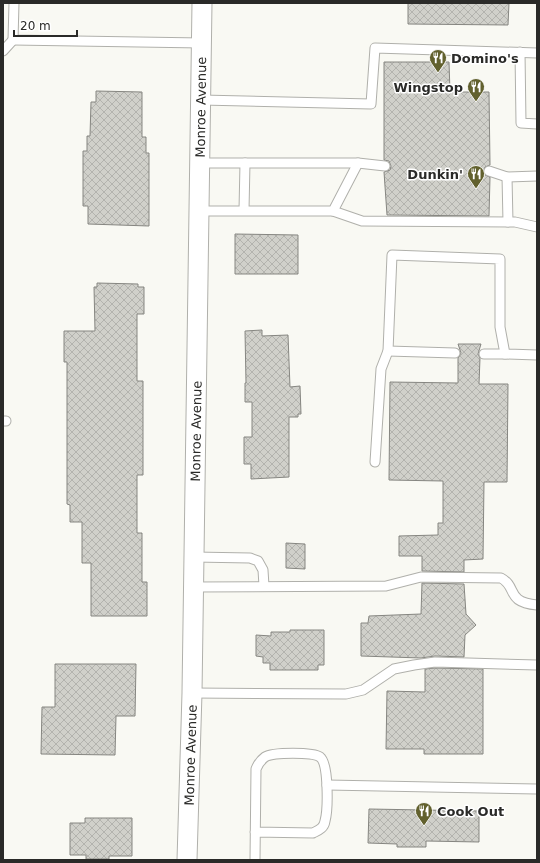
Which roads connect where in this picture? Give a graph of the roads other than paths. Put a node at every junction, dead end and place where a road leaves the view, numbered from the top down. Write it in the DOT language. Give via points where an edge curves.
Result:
graph roads {
  1 [pos="14,3"];
  2 [pos="202,3"];
  3 [pos="13,40"];
  4 [pos="202,43"];
  5 [pos="3,51"];
  6 [pos="520,52"];
  7 [pos="537,53"];
  8 [pos="201,100"];
  9 [pos="537,124"];
  10 [pos="200,163"];
  11 [pos="246,163"];
  12 [pos="358,163"];
  13 [pos="385,166"];
  14 [pos="490,171"];
  15 [pos="537,176"];
  16 [pos="507,177"];
  17 [pos="244,210"];
  18 [pos="199,211"];
  19 [pos="332,211"];
  20 [pos="508,222"];
  21 [pos="537,227"];
  22 [pos="388,351"];
  23 [pos="455,353"];
  24 [pos="484,354"];
  25 [pos="504,354"];
  26 [pos="537,355"];
  27 [pos="375,462"];
  28 [pos="194,557"];
  29 [pos="264,586"];
  30 [pos="194,587"];
  31 [pos="537,605"];
  32 [pos="537,665"];
  33 [pos="192,693"];
  34 [pos="327,785"];
  35 [pos="537,789"];
  36 [pos="255,832"];
  37 [pos="187,860"];
  38 [pos="255,860"];
  1 -- 3 [label="lane"];
  2 -- 4 [label="street, Monroe Avenue"];
  3 -- 4 [label="lane"];
  3 -- 5 [label="lane"];
  4 -- 8 [label="street, Monroe Avenue"];
  6 -- 7 [label="lane"];
  6 -- 8 [label="lane" via="375,48 371,104"];
  6 -- 9 [label="lane" via="521,123"];
  8 -- 10 [label="street, Monroe Avenue"];
  10 -- 11 [label="lane"];
  10 -- 18 [label="street, Monroe Avenue"];
  11 -- 12 [label="lane"];
  11 -- 17 [label="lane"];
  12 -- 13 [label="lane"];
  12 -- 19 [label="lane"];
  14 -- 16 [label="lane"];
  15 -- 16 [label="lane"];
  16 -- 20 [label="lane"];
  17 -- 18 [label="lane"];
  17 -- 19 [label="lane"];
  18 -- 28 [label="street, Monroe Avenue"];
  19 -- 20 [label="lane" via="362,221"];
  20 -- 21 [label="lane"];
  22 -- 23 [label="lane"];
  22 -- 25 [label="lane" via="392,255 500,259 500,327"];
  22 -- 27 [label="lane" via="381,369"];
  24 -- 25 [label="lane"];
  25 -- 26 [label="lane"];
  28 -- 29 [label="lane" via="250,558 258,561 263,570"];
  28 -- 30 [label="street, Monroe Avenue"];
  29 -- 30 [label="lane"];
  29 -- 31 [label="lane" via="386,586 421,577 501,578 506,581 516,598 525,604"];
  30 -- 33 [label="street, Monroe Avenue"];
  32 -- 33 [label="lane" via="436,662 414,665 394,669 363,690 346,694"];
  33 -- 37 [label="street, Monroe Avenue"];
  34 -- 35 [label="lane"];
  34 -- 36 [label="lane" via="325,822 320,830 313,833"];
  34 -- 36 [label="lane" via="325,765 321,757 313,754 266,756 256,769"];
  36 -- 38 [label="lane"];
}
